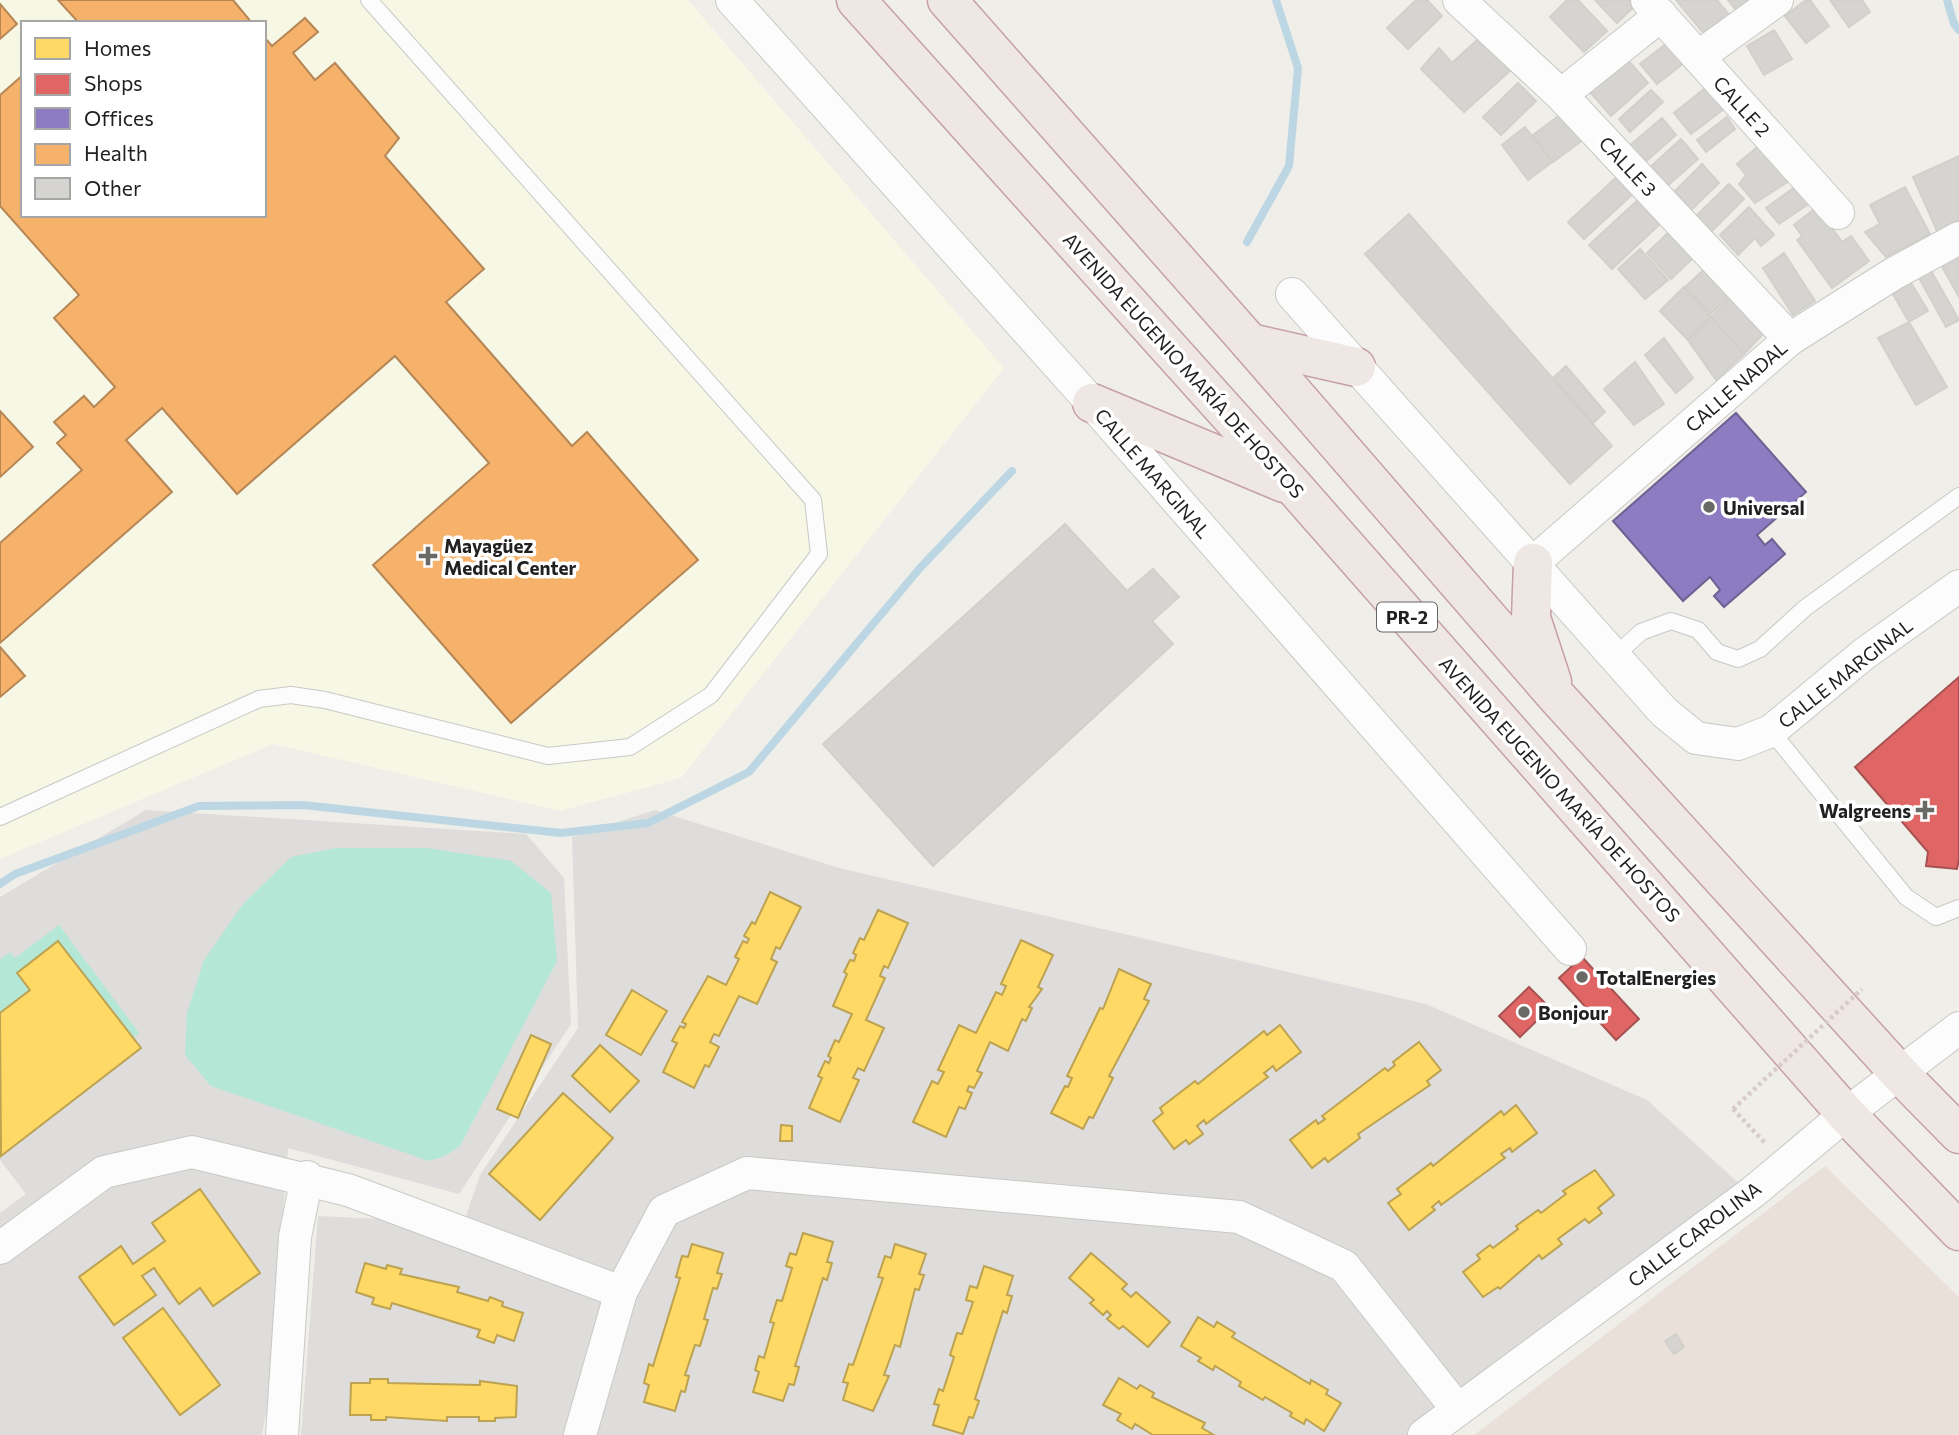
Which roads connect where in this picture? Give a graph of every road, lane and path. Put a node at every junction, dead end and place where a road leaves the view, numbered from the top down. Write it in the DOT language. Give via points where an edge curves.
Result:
graph roads {
  1 [pos="369,0"];
  2 [pos="732,0"];
  3 [pos="856,0"];
  4 [pos="947,0"];
  5 [pos="1459,0"];
  6 [pos="1777,0"];
  7 [pos="1654,7"];
  8 [pos="1698,57"];
  9 [pos="1562,95"];
  10 [pos="1838,213"];
  11 [pos="1959,238"];
  12 [pos="1292,294"];
  13 [pos="1790,339"];
  14 [pos="1250,343"];
  15 [pos="1356,367"];
  16 [pos="1092,403"];
  17 [pos="1294,487"];
  18 [pos="1959,496"];
  19 [pos="1533,563"];
  20 [pos="1959,586"];
  21 [pos="1615,656"];
  22 [pos="1557,697"];
  23 [pos="1771,731"];
  24 [pos="0,817"];
  25 [pos="1959,908"];
  26 [pos="1570,949"];
  27 [pos="1861,989"];
  28 [pos="1959,1028"];
  29 [pos="1900,1074"];
  30 [pos="1846,1114"];
  31 [pos="1959,1134"];
  32 [pos="1759,1137"];
  33 [pos="307,1177"];
  34 [pos="1959,1231"];
  35 [pos="0,1248"];
  36 [pos="621,1292"];
  37 [pos="1458,1410"];
  38 [pos="282,1435"];
  39 [pos="580,1435"];
  40 [pos="1424,1435"];
  1 -- 24 [label="lane" via="813,500 819,554 711,695 630,747 548,756 291,695 259,699"];
  2 -- 16 [label="street, CALLE MARGINAL"];
  3 -- 17 [label="highway, AVENIDA EUGENIO MARÍA DE HOSTOS / PR-2"];
  4 -- 14 [label="highway"];
  5 -- 9 [label="street, CALLE 3"];
  6 -- 8 [label="street"];
  7 -- 8 [label="street, CALLE 2"];
  7 -- 9 [label="street"];
  8 -- 10 [label="street, CALLE 2"];
  9 -- 13 [label="street, CALLE 3"];
  11 -- 13 [label="street, CALLE NADAL"];
  12 -- 15 [label="street, CALLE MARGINAL"];
  13 -- 19 [label="street, CALLE NADAL"];
  14 -- 15 [label="highway"];
  14 -- 22 [label="highway"];
  15 -- 19 [label="street, CALLE MARGINAL"];
  16 -- 17 [label="highway"];
  16 -- 26 [label="street, CALLE MARGINAL"];
  17 -- 30 [label="highway, AVENIDA EUGENIO MARÍA DE HOSTOS / PR-2"];
  18 -- 21 [label="lane" via="1805,608 1760,649 1738,659 1717,652 1698,630 1671,621 1641,632"];
  19 -- 21 [label="street, CALLE MARGINAL"];
  19 -- 22 [label="highway" via="1531,618"];
  20 -- 23 [label="street, CALLE MARGINAL" via="1864,654"];
  21 -- 23 [label="street, CALLE MARGINAL" via="1664,712 1696,738 1738,744"];
  22 -- 29 [label="highway"];
  23 -- 25 [label="lane" via="1906,897 1936,916"];
  27 -- 32 [label="path, bridge" via="1733,1109"];
  28 -- 29 [label="street, CALLE CAROLINA"];
  29 -- 30 [label="street, CALLE CAROLINA"];
  29 -- 31 [label="highway"];
  30 -- 34 [label="highway, AVENIDA EUGENIO MARÍA DE HOSTOS / PR-2"];
  30 -- 37 [label="street, CALLE CAROLINA" via="1752,1192"];
  33 -- 35 [label="street" via="192,1152 104,1172"];
  33 -- 36 [label="street"];
  33 -- 38 [label="street" via="295,1237"];
  36 -- 37 [label="street" via="664,1211 747,1173 1239,1217 1344,1266"];
  36 -- 39 [label="street"];
  37 -- 40 [label="street, CALLE CAROLINA"];
}
